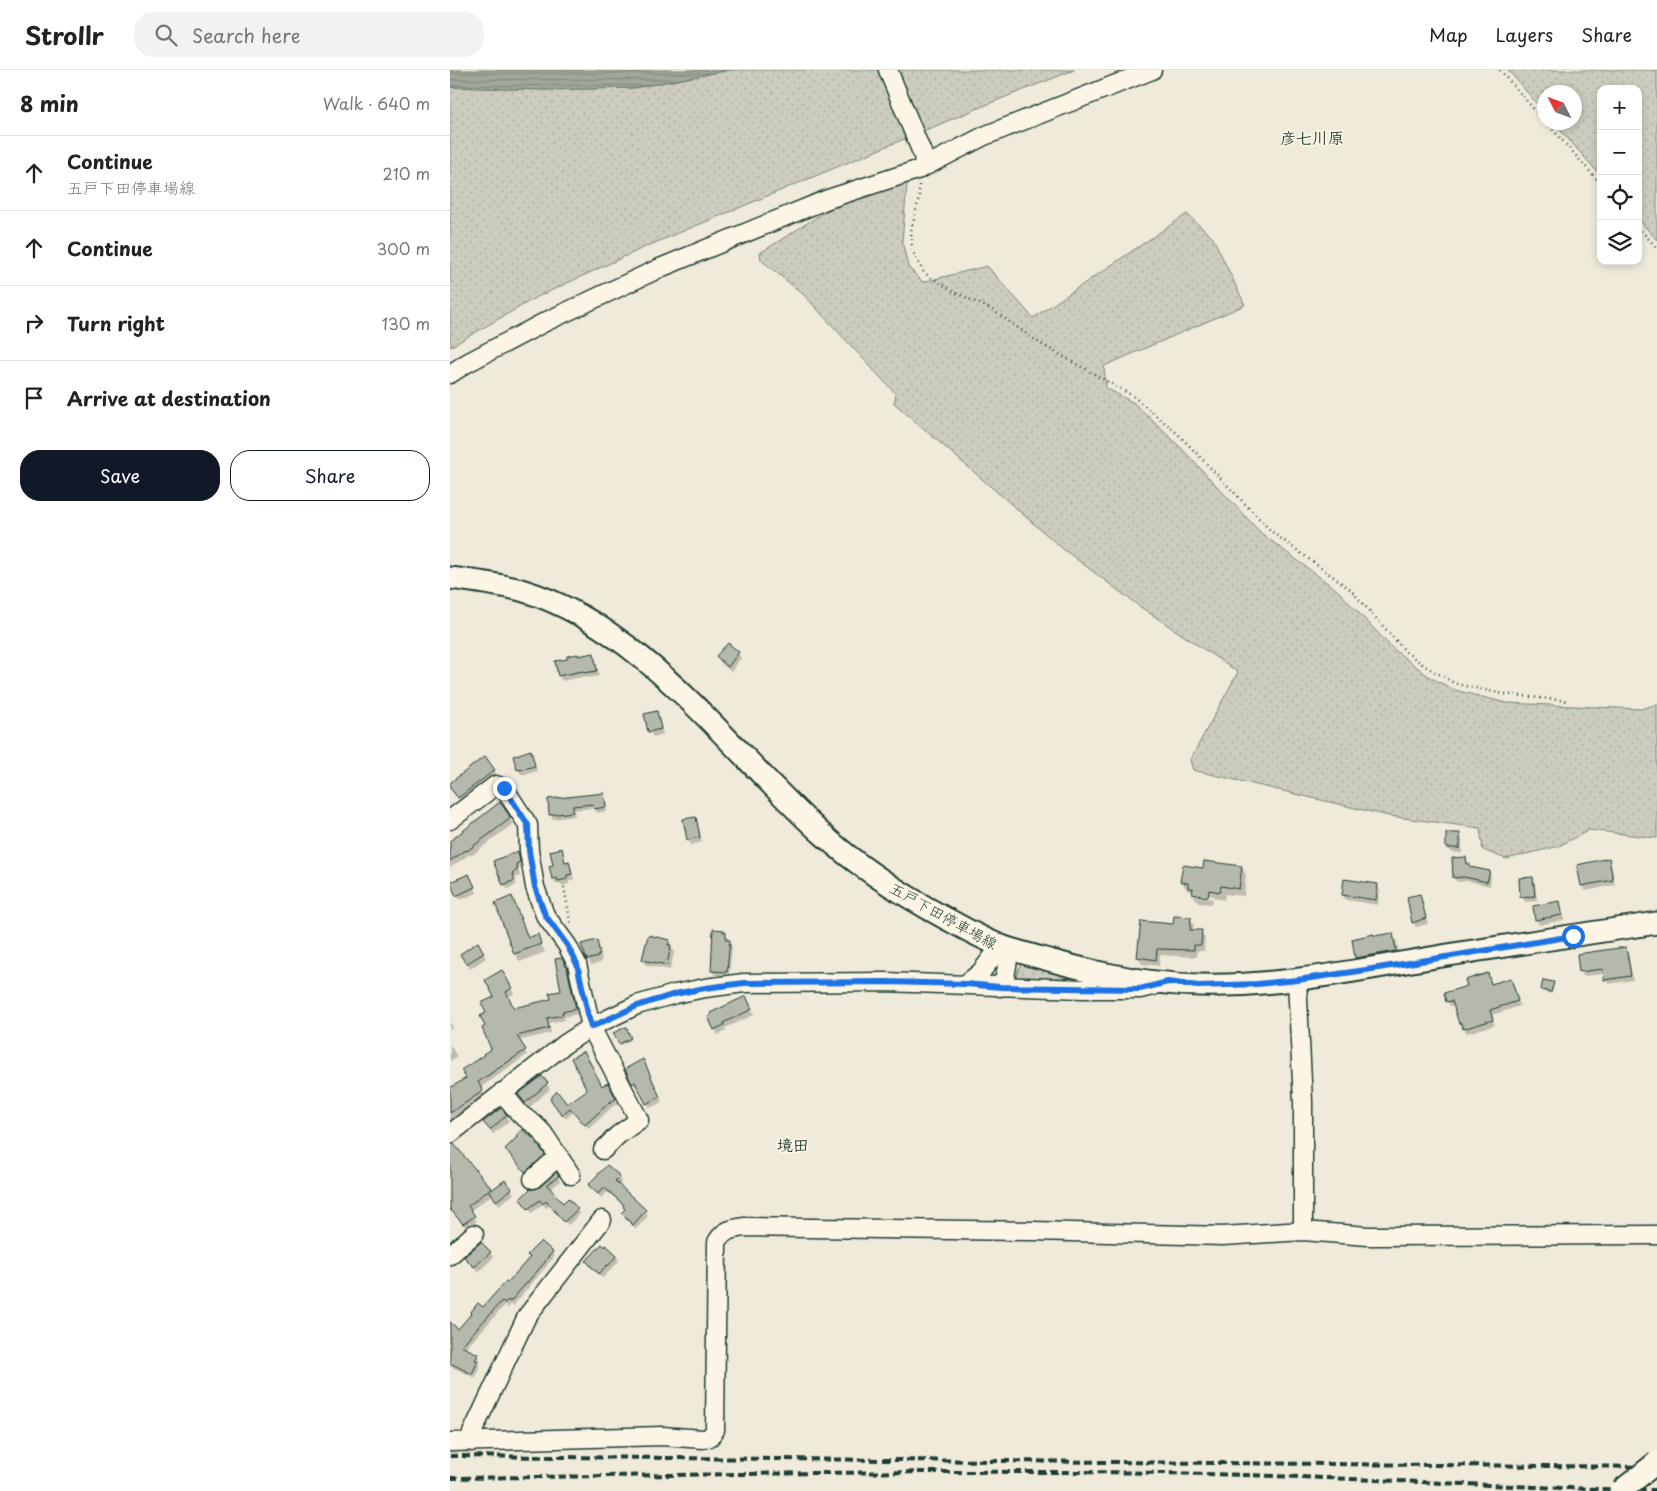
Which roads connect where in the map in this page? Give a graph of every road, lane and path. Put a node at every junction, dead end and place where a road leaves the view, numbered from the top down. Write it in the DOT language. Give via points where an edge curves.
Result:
graph roads {
  1 [pos="888,70"];
  2 [pos="1152,70"];
  3 [pos="1500,70"];
  4 [pos="1537,113"];
  5 [pos="1552,130"];
  6 [pos="922,164"];
  7 [pos="1597,180"];
  8 [pos="1642,231"];
  9 [pos="1657,248"];
  10 [pos="450,374"];
  11 [pos="450,578"];
  12 [pos="1568,701"];
  13 [pos="450,820"];
  14 [pos="1657,923"];
  15 [pos="1005,948"];
  16 [pos="1297,980"];
  17 [pos="1168,982"];
  18 [pos="966,984"];
  19 [pos="1000,987"];
  20 [pos="591,1027"];
  21 [pos="502,1092"];
  22 [pos="450,1134"];
  23 [pos="603,1150"];
  24 [pos="559,1156"];
  25 [pos="571,1175"];
  26 [pos="533,1179"];
  27 [pos="602,1220"];
  28 [pos="1303,1231"];
  29 [pos="474,1234"];
  30 [pos="1657,1235"];
  31 [pos="450,1255"];
  32 [pos="450,1442"];
  33 [pos="472,1442"];
  34 [pos="1657,1462"];
  35 [pos="1621,1491"];
  1 -- 6 [label="street"];
  2 -- 6 [label="street"];
  3 -- 4 [label="path"];
  5 -- 7 [label="path"];
  6 -- 10 [label="street" via="660,268 545,322"];
  6 -- 12 [label="path" via="919,198 911,231 912,250 924,273 991,309 1041,344 1133,396 1178,434 1272,532 1350,589 1406,652 1425,666 1456,684 1504,694"];
  8 -- 9 [label="path"];
  11 -- 15 [label="main road, 五戸下田停車場線" via="481,581 522,591 593,623 675,687 821,833 870,873 914,901"];
  13 -- 20 [label="street" via="496,785 504,788 528,825 535,887 545,915 577,964"];
  14 -- 16 [label="main road, 五戸下田停車場線"];
  15 -- 17 [label="main road, 五戸下田停車場線" via="1080,969"];
  15 -- 18 [label="street"];
  15 -- 19 [label="street" via="1005,977"];
  16 -- 17 [label="main road, 五戸下田停車場線" via="1199,986"];
  16 -- 28 [label="street" via="1303,1102"];
  17 -- 19 [label="street" via="1140,989"];
  18 -- 19 [label="street"];
  18 -- 20 [label="street" via="734,984 675,994 637,1006"];
  20 -- 21 [label="street"];
  20 -- 23 [label="street" via="639,1120"];
  21 -- 22 [label="street"];
  21 -- 24 [label="street" via="520,1114 544,1133"];
  24 -- 25 [label="street"];
  24 -- 26 [label="street"];
  27 -- 33 [label="street" via="527,1316 472,1433"];
  28 -- 30 [label="street" via="1368,1236"];
  28 -- 33 [label="street" via="1223,1236 744,1227 727,1230 717,1242 715,1430 710,1437"];
  29 -- 31 [label="street"];
  32 -- 33 [label="street"];
  34 -- 35 [label="main road, bridge"];
}
